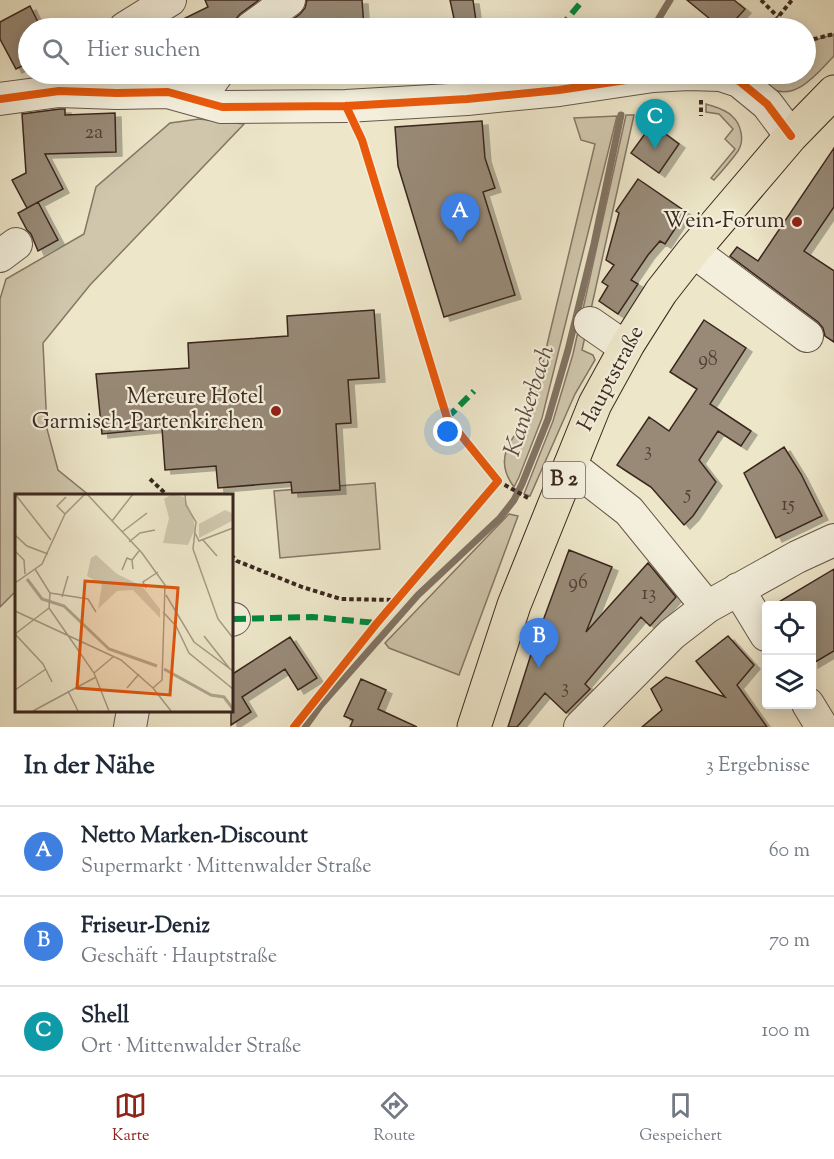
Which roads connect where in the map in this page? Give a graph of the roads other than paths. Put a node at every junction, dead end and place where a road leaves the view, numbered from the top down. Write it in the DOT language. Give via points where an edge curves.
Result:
graph roads {
  1 [pos="170,0"];
  2 [pos="289,0"];
  3 [pos="141,18"];
  4 [pos="265,18"];
  5 [pos="56,84"];
  6 [pos="73,84"];
  7 [pos="210,84"];
  8 [pos="599,84"];
  9 [pos="742,84"];
  10 [pos="0,99"];
  11 [pos="198,100"];
  12 [pos="829,105"];
  13 [pos="791,136"];
  14 [pos="693,251"];
  15 [pos="590,323"];
  16 [pos="807,336"];
  17 [pos="626,348"];
  18 [pos="570,465"];
  19 [pos="834,540"];
  20 [pos="738,589"];
  21 [pos="707,607"];
  22 [pos="762,628"];
  23 [pos="811,709"];
  24 [pos="133,712"];
  25 [pos="130,727"];
  26 [pos="474,727"];
  27 [pos="580,727"];
  28 [pos="822,727"];
  1 -- 3 [label="street"];
  2 -- 4 [label="street"];
  5 -- 10 [label="street"];
  6 -- 11 [label="street" via="117,93 168,92"];
  7 -- 11 [label="street"];
  8 -- 11 [label="street" via="467,99 346,106 222,107"];
  9 -- 13 [label="street" via="767,105"];
  12 -- 13 [label="main road, B 2"];
  13 -- 14 [label="main road, Hauptstraße / B 2"];
  14 -- 16 [label="street"];
  14 -- 17 [label="main road, Hauptstraße / B 2" via="661,292"];
  15 -- 17 [label="street"];
  17 -- 18 [label="main road, Hauptstraße / B 2" via="595,404"];
  18 -- 21 [label="street" via="629,511"];
  18 -- 26 [label="main road, Hauptstraße / B 2" via="514,605"];
  19 -- 20 [label="street"];
  20 -- 21 [label="street"];
  20 -- 22 [label="street"];
  21 -- 27 [label="street" via="672,634"];
  23 -- 28 [label="street"];
  24 -- 25 [label="street"];
}
